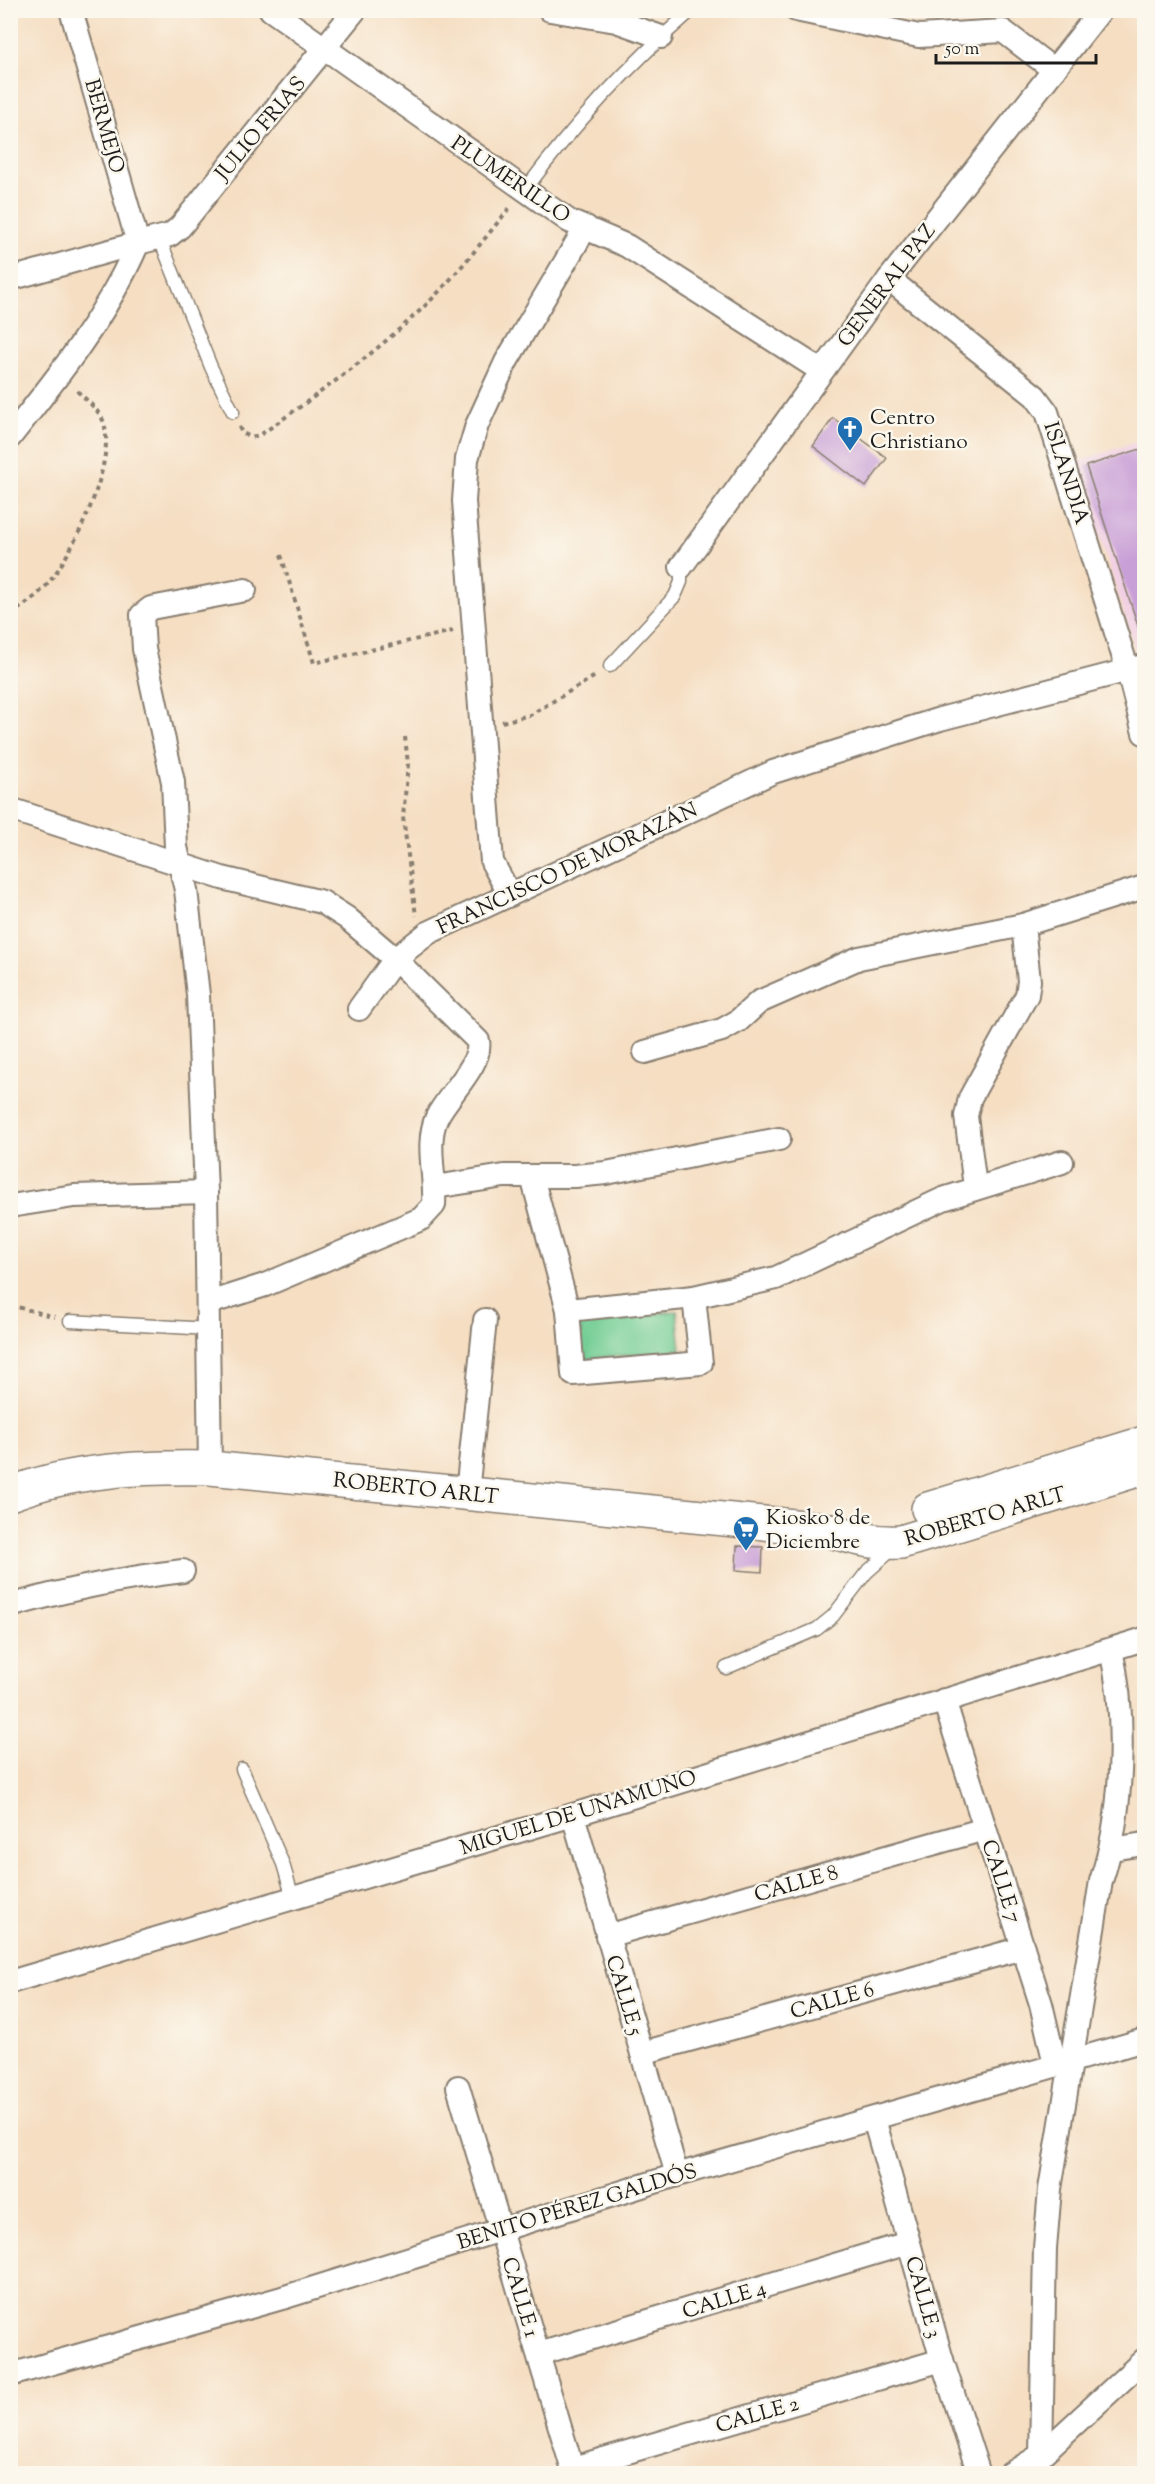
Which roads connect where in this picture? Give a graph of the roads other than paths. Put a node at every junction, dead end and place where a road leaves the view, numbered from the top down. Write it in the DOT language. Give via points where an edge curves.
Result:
graph roads {
  1 [pos="71,10"];
  2 [pos="271,10"];
  3 [pos="355,10"];
  4 [pos="550,10"];
  5 [pos="692,10"];
  6 [pos="796,10"];
  7 [pos="1101,10"];
  8 [pos="662,37"];
  9 [pos="325,50"];
  10 [pos="1054,70"];
  11 [pos="525,190"];
  12 [pos="586,227"];
  13 [pos="148,240"];
  14 [pos="10,279"];
  15 [pos="889,279"];
  16 [pos="820,370"];
  17 [pos="233,412"];
  18 [pos="10,437"];
  19 [pos="681,567"];
  20 [pos="245,590"];
  21 [pos="610,666"];
  22 [pos="1136,668"];
  23 [pos="1144,733"];
  24 [pos="10,809"];
  25 [pos="179,863"];
  26 [pos="1144,888"];
  27 [pos="510,895"];
  28 [pos="1023,925"];
  29 [pos="394,959"];
  30 [pos="358,1009"];
  31 [pos="645,1052"];
  32 [pos="779,1139"];
  33 [pos="1062,1162"];
  34 [pos="532,1177"];
  35 [pos="435,1187"];
  36 [pos="975,1187"];
  37 [pos="206,1192"];
  38 [pos="10,1206"];
  39 [pos="694,1297"];
  40 [pos="208,1303"];
  41 [pos="568,1310"];
  42 [pos="485,1320"];
  43 [pos="70,1321"];
  44 [pos="209,1329"];
  45 [pos="1144,1443"];
  46 [pos="210,1468"];
  47 [pos="1144,1468"];
  48 [pos="467,1493"];
  49 [pos="10,1494"];
  50 [pos="824,1529"];
  51 [pos="901,1542"];
  52 [pos="183,1571"];
  53 [pos="10,1606"];
  54 [pos="1144,1640"];
  55 [pos="1111,1650"];
  56 [pos="726,1668"];
  57 [pos="944,1700"];
  58 [pos="242,1769"];
  59 [pos="573,1815"];
  60 [pos="985,1829"];
  61 [pos="1144,1844"];
  62 [pos="1112,1849"];
  63 [pos="293,1898"];
  64 [pos="608,1936"];
  65 [pos="1023,1948"];
  66 [pos="10,1982"];
  67 [pos="1144,2040"];
  68 [pos="642,2053"];
  69 [pos="1064,2061"];
  70 [pos="458,2087"];
  71 [pos="874,2119"];
  72 [pos="676,2175"];
  73 [pos="500,2229"];
  74 [pos="908,2243"];
  75 [pos="539,2354"];
  76 [pos="942,2360"];
  77 [pos="1144,2360"];
  78 [pos="10,2375"];
  79 [pos="1041,2455"];
  80 [pos="574,2471"];
  81 [pos="979,2474"];
  82 [pos="1010,2474"];
  1 -- 13 [label="street, BERMEJO"];
  2 -- 9 [label="street, PLUMERILLO"];
  3 -- 9 [label="street, JULIO FRIAS"];
  4 -- 8 [label="street" via="616,21"];
  5 -- 8 [label="lane"];
  6 -- 10 [label="street" via="920,36 1003,31"];
  7 -- 10 [label="street, GENERAL PAZ"];
  8 -- 11 [label="lane" via="564,138"];
  9 -- 11 [label="street, PLUMERILLO"];
  9 -- 13 [label="street, JULIO FRIAS" via="180,226 170,235"];
  10 -- 15 [label="street, GENERAL PAZ"];
  11 -- 12 [label="street, PLUMERILLO" via="569,221"];
  12 -- 16 [label="street, PLUMERILLO" via="627,246"];
  12 -- 27 [label="street" via="506,362 477,425 467,459 464,501 492,862"];
  13 -- 14 [label="street, JULIO FRIAS"];
  13 -- 17 [label="lane"];
  13 -- 18 [label="street" via="61,374"];
  15 -- 16 [label="street, GENERAL PAZ"];
  15 -- 22 [label="street, ISLANDIA" via="1035,396 1047,412"];
  16 -- 19 [label="street, GENERAL PAZ"];
  19 -- 21 [label="lane" via="681,582 675,596"];
  20 -- 25 [label="street" via="151,608 142,615 144,649 173,782"];
  22 -- 23 [label="street, ISLANDIA"];
  22 -- 27 [label="street, FRANCISCO DE MORAZÁN" via="940,719 773,772"];
  24 -- 25 [label="street"];
  25 -- 29 [label="street" via="222,878 322,902"];
  25 -- 37 [label="street" via="198,994"];
  26 -- 28 [label="street"];
  27 -- 29 [label="street, FRANCISCO DE MORAZÁN" via="422,937"];
  28 -- 31 [label="street" via="859,958 759,1002 722,1030"];
  28 -- 36 [label="street" via="1027,995 975,1085 966,1116"];
  29 -- 30 [label="street, FRANCISCO DE MORAZÁN"];
  29 -- 35 [label="street" via="472,1033 480,1047 432,1132"];
  32 -- 34 [label="street" via="606,1173"];
  33 -- 36 [label="street"];
  34 -- 35 [label="street" via="504,1176"];
  34 -- 41 [label="street"];
  35 -- 40 [label="street" via="434,1205 421,1219 265,1285"];
  36 -- 39 [label="street" via="776,1278"];
  37 -- 38 [label="street" via="74,1196"];
  37 -- 40 [label="street"];
  39 -- 41 [label="street"];
  39 -- 41 [label="street" via="701,1363 573,1374"];
  40 -- 44 [label="street"];
  42 -- 48 [label="street"];
  43 -- 44 [label="lane"];
  44 -- 46 [label="street"];
  45 -- 50 [label="street, ROBERTO ARLT" via="896,1519"];
  46 -- 48 [label="street, ROBERTO ARLT"];
  46 -- 49 [label="street, ROBERTO ARLT" via="154,1467 92,1473"];
  47 -- 51 [label="street, ROBERTO ARLT"];
  48 -- 50 [label="street, ROBERTO ARLT"];
  50 -- 51 [label="street, ROBERTO ARLT" via="876,1543"];
  51 -- 56 [label="lane" via="866,1573 833,1616 817,1629"];
  52 -- 53 [label="street" via="120,1578"];
  54 -- 55 [label="street, MIGUEL DE UNAMUNO"];
  55 -- 57 [label="street, MIGUEL DE UNAMUNO"];
  55 -- 62 [label="street" via="1122,1706"];
  57 -- 59 [label="street, MIGUEL DE UNAMUNO"];
  57 -- 60 [label="street, CALLE 7"];
  58 -- 63 [label="lane" via="283,1864"];
  59 -- 63 [label="street, MIGUEL DE UNAMUNO"];
  59 -- 64 [label="street, CALLE 5"];
  60 -- 64 [label="street, CALLE 8"];
  60 -- 65 [label="street, CALLE 7"];
  61 -- 62 [label="street"];
  62 -- 69 [label="street" via="1101,1881"];
  63 -- 66 [label="street, MIGUEL DE UNAMUNO"];
  64 -- 68 [label="street, CALLE 5"];
  65 -- 68 [label="street, CALLE 6"];
  65 -- 69 [label="street, CALLE 7"];
  67 -- 69 [label="street, BENITO PÉREZ GALDÓS"];
  68 -- 72 [label="street, CALLE 5"];
  69 -- 71 [label="street, BENITO PÉREZ GALDÓS"];
  69 -- 79 [label="street" via="1047,2228"];
  70 -- 73 [label="street, CALLE 1"];
  71 -- 72 [label="street, BENITO PÉREZ GALDÓS"];
  71 -- 74 [label="street, CALLE 3"];
  72 -- 73 [label="street, BENITO PÉREZ GALDÓS"];
  73 -- 75 [label="street, CALLE 1"];
  73 -- 78 [label="street, BENITO PÉREZ GALDÓS" via="282,2298"];
  74 -- 75 [label="street, CALLE 4"];
  74 -- 76 [label="street, CALLE 3"];
  75 -- 80 [label="street, CALLE 1"];
  76 -- 80 [label="street, CALLE 2"];
  76 -- 81 [label="street, CALLE 3"];
  77 -- 79 [label="street"];
  79 -- 82 [label="street"];
}
